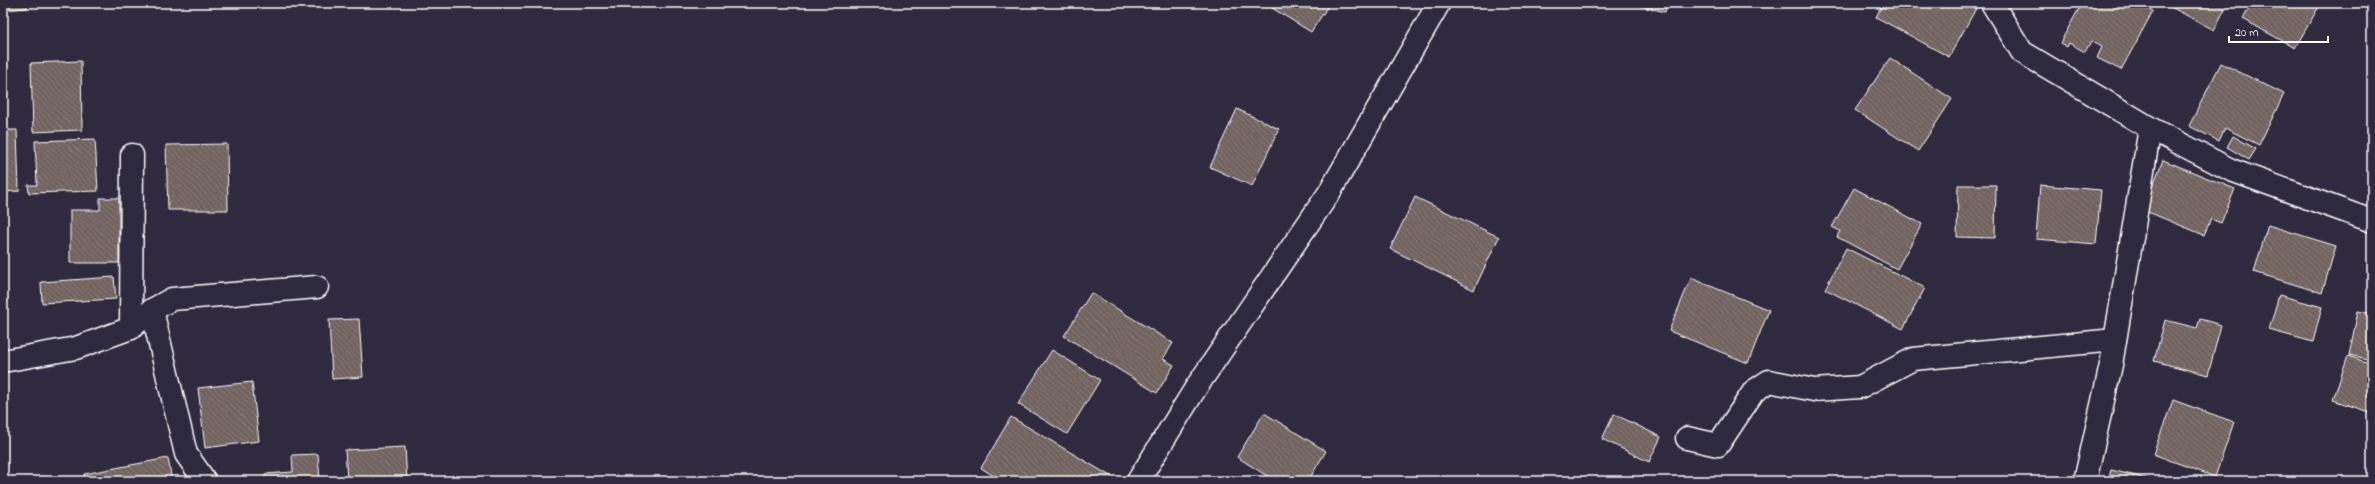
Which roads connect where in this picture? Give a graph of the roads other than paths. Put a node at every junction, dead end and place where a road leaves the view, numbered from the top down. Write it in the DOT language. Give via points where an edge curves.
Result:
graph roads {
  1 [pos="1439,3"];
  2 [pos="1992,3"];
  3 [pos="2150,128"];
  4 [pos="132,155"];
  5 [pos="2372,221"];
  6 [pos="317,287"];
  7 [pos="152,310"];
  8 [pos="132,328"];
  9 [pos="2115,340"];
  10 [pos="3,361"];
  11 [pos="1687,438"];
  12 [pos="204,481"];
  13 [pos="1138,481"];
  14 [pos="2085,481"];
  1 -- 13 [label="street" via="1329,194 1197,386"];
  2 -- 3 [label="street" via="2022,52"];
  3 -- 5 [label="street" via="2231,170"];
  3 -- 9 [label="street"];
  4 -- 8 [label="street"];
  6 -- 7 [label="street" via="172,299"];
  7 -- 8 [label="street"];
  7 -- 12 [label="street" via="186,454"];
  8 -- 10 [label="street" via="76,348"];
  9 -- 11 [label="street" via="1913,359 1860,387 1814,390 1769,381 1754,391 1718,445"];
  9 -- 14 [label="street"];
}
